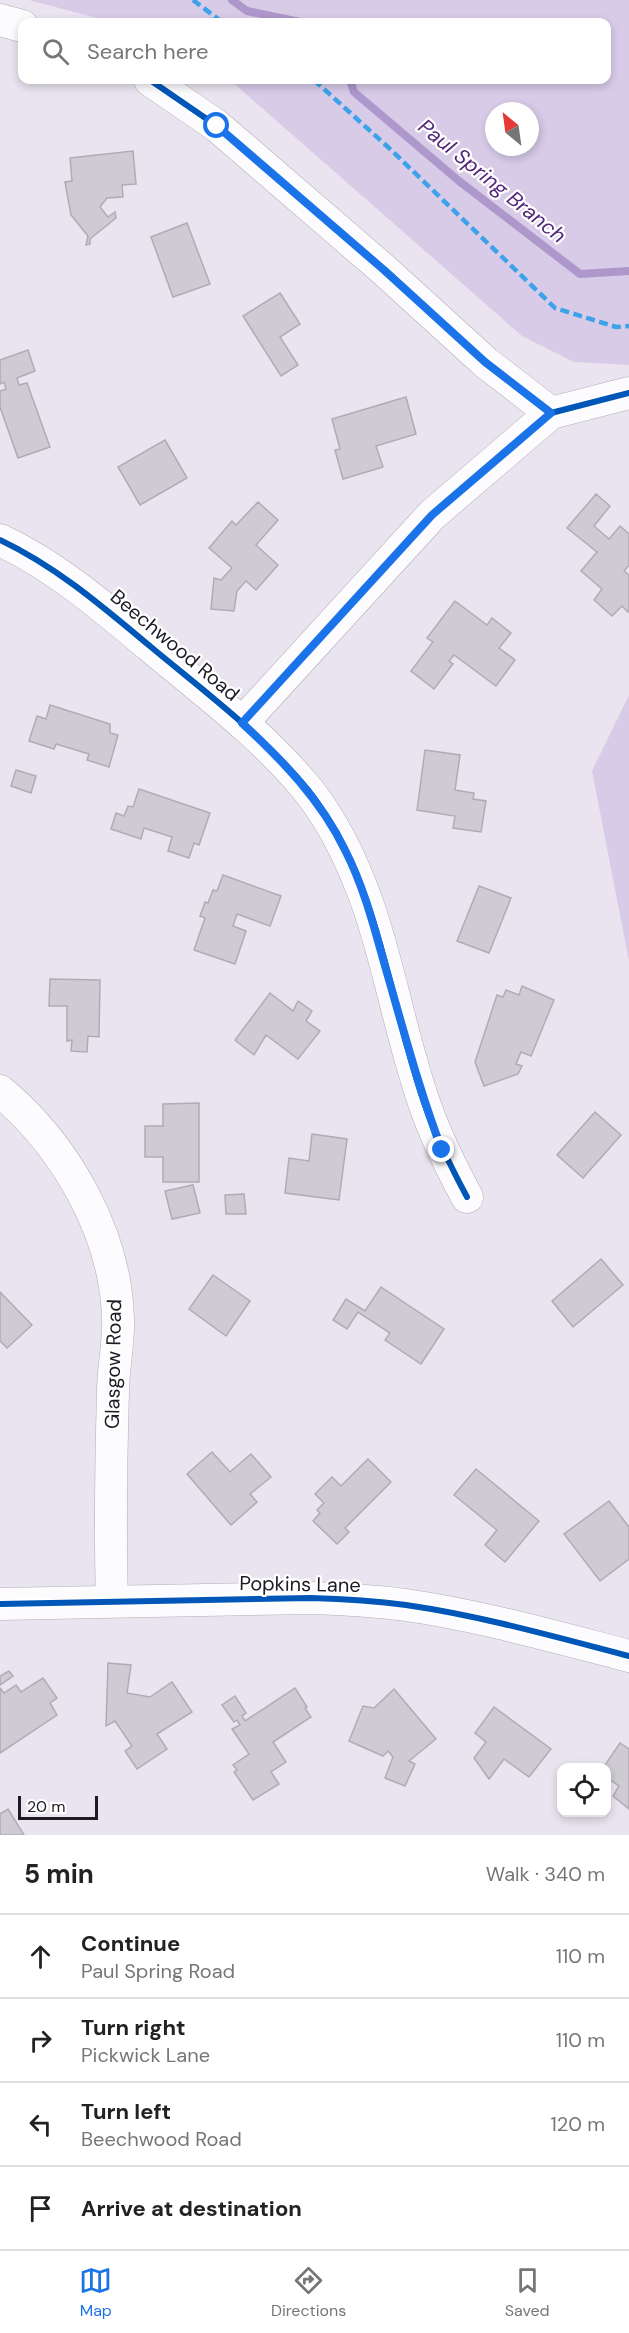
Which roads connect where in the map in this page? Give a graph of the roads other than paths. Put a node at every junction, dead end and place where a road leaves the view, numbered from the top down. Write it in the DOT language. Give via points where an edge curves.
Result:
graph roads {
  1 [pos="0,20"];
  2 [pos="18,25"];
  3 [pos="156,84"];
  4 [pos="629,393"];
  5 [pos="551,413"];
  6 [pos="0,540"];
  7 [pos="242,723"];
  8 [pos="0,1091"];
  9 [pos="467,1197"];
  10 [pos="112,1601"];
  11 [pos="0,1604"];
  12 [pos="629,1656"];
  1 -- 2 [label="street"];
  3 -- 5 [label="street" via="217,126 485,362"];
  4 -- 5 [label="street"];
  5 -- 7 [label="street" via="432,515"];
  6 -- 7 [label="street, Beechwood Road" via="49,566 79,588"];
  7 -- 9 [label="street, Beechwood Road" via="308,790 345,849 367,903 426,1109"];
  8 -- 10 [label="street, Glasgow Road" via="52,1144 82,1192 110,1261 118,1321 113,1389"];
  10 -- 11 [label="street, Popkins Lane"];
  10 -- 12 [label="street, Popkins Lane" via="357,1600 523,1628"];
}
